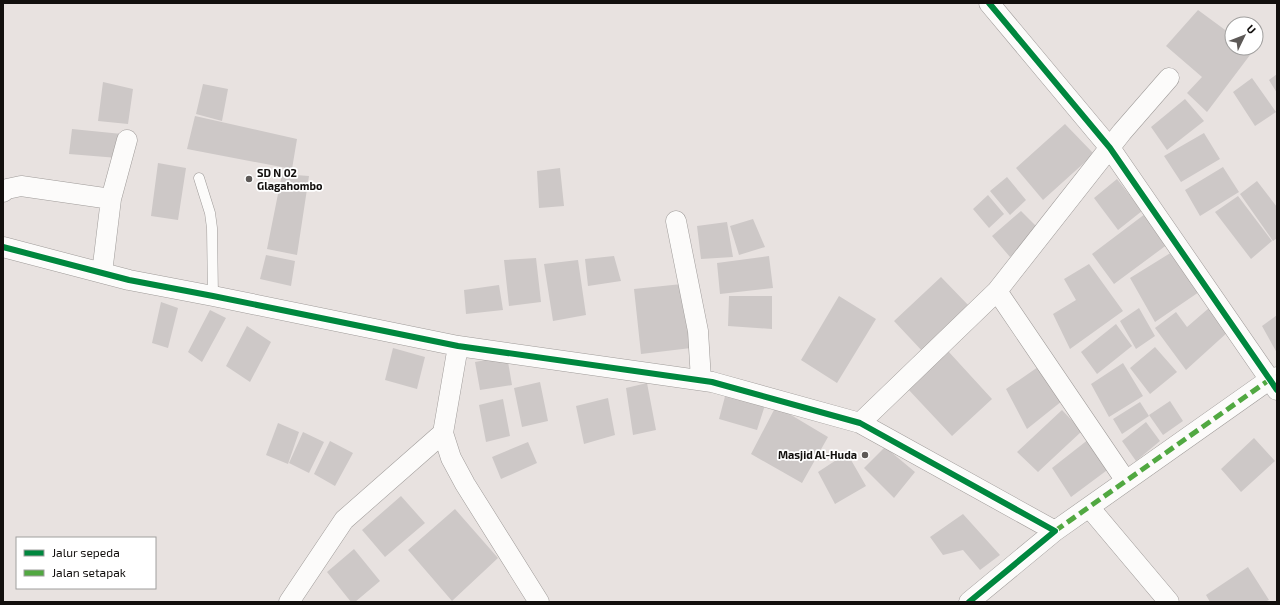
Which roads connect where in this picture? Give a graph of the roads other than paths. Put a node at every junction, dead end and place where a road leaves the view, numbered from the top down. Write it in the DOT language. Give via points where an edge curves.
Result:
graph roads {
  1 [pos="989,3"];
  2 [pos="1169,78"];
  3 [pos="127,140"];
  4 [pos="1110,148"];
  5 [pos="199,178"];
  6 [pos="3,192"];
  7 [pos="111,199"];
  8 [pos="676,221"];
  9 [pos="3,247"];
  10 [pos="102,273"];
  11 [pos="997,291"];
  12 [pos="213,296"];
  13 [pos="458,346"];
  14 [pos="701,380"];
  15 [pos="1274,382"];
  16 [pos="860,423"];
  17 [pos="443,433"];
  18 [pos="1126,481"];
  19 [pos="1089,507"];
  20 [pos="1055,531"];
  21 [pos="289,602"];
  22 [pos="539,602"];
  23 [pos="969,602"];
  24 [pos="1169,602"];
  1 -- 4 [label="street"];
  2 -- 4 [label="street"];
  3 -- 7 [label="street"];
  4 -- 11 [label="street"];
  4 -- 15 [label="street"];
  5 -- 12 [label="lane" via="212,228"];
  6 -- 7 [label="street" via="7,188 21,186"];
  7 -- 10 [label="street"];
  8 -- 14 [label="street" via="698,331"];
  9 -- 10 [label="street"];
  10 -- 12 [label="street"];
  11 -- 16 [label="street"];
  11 -- 18 [label="street"];
  12 -- 13 [label="street"];
  13 -- 14 [label="street"];
  13 -- 17 [label="street"];
  14 -- 16 [label="street"];
  15 -- 18 [label="street"];
  16 -- 20 [label="street"];
  17 -- 21 [label="street" via="344,520"];
  17 -- 22 [label="street" via="451,458 465,484"];
  18 -- 19 [label="street"];
  19 -- 20 [label="street"];
  19 -- 24 [label="street"];
  20 -- 23 [label="street"];
}
